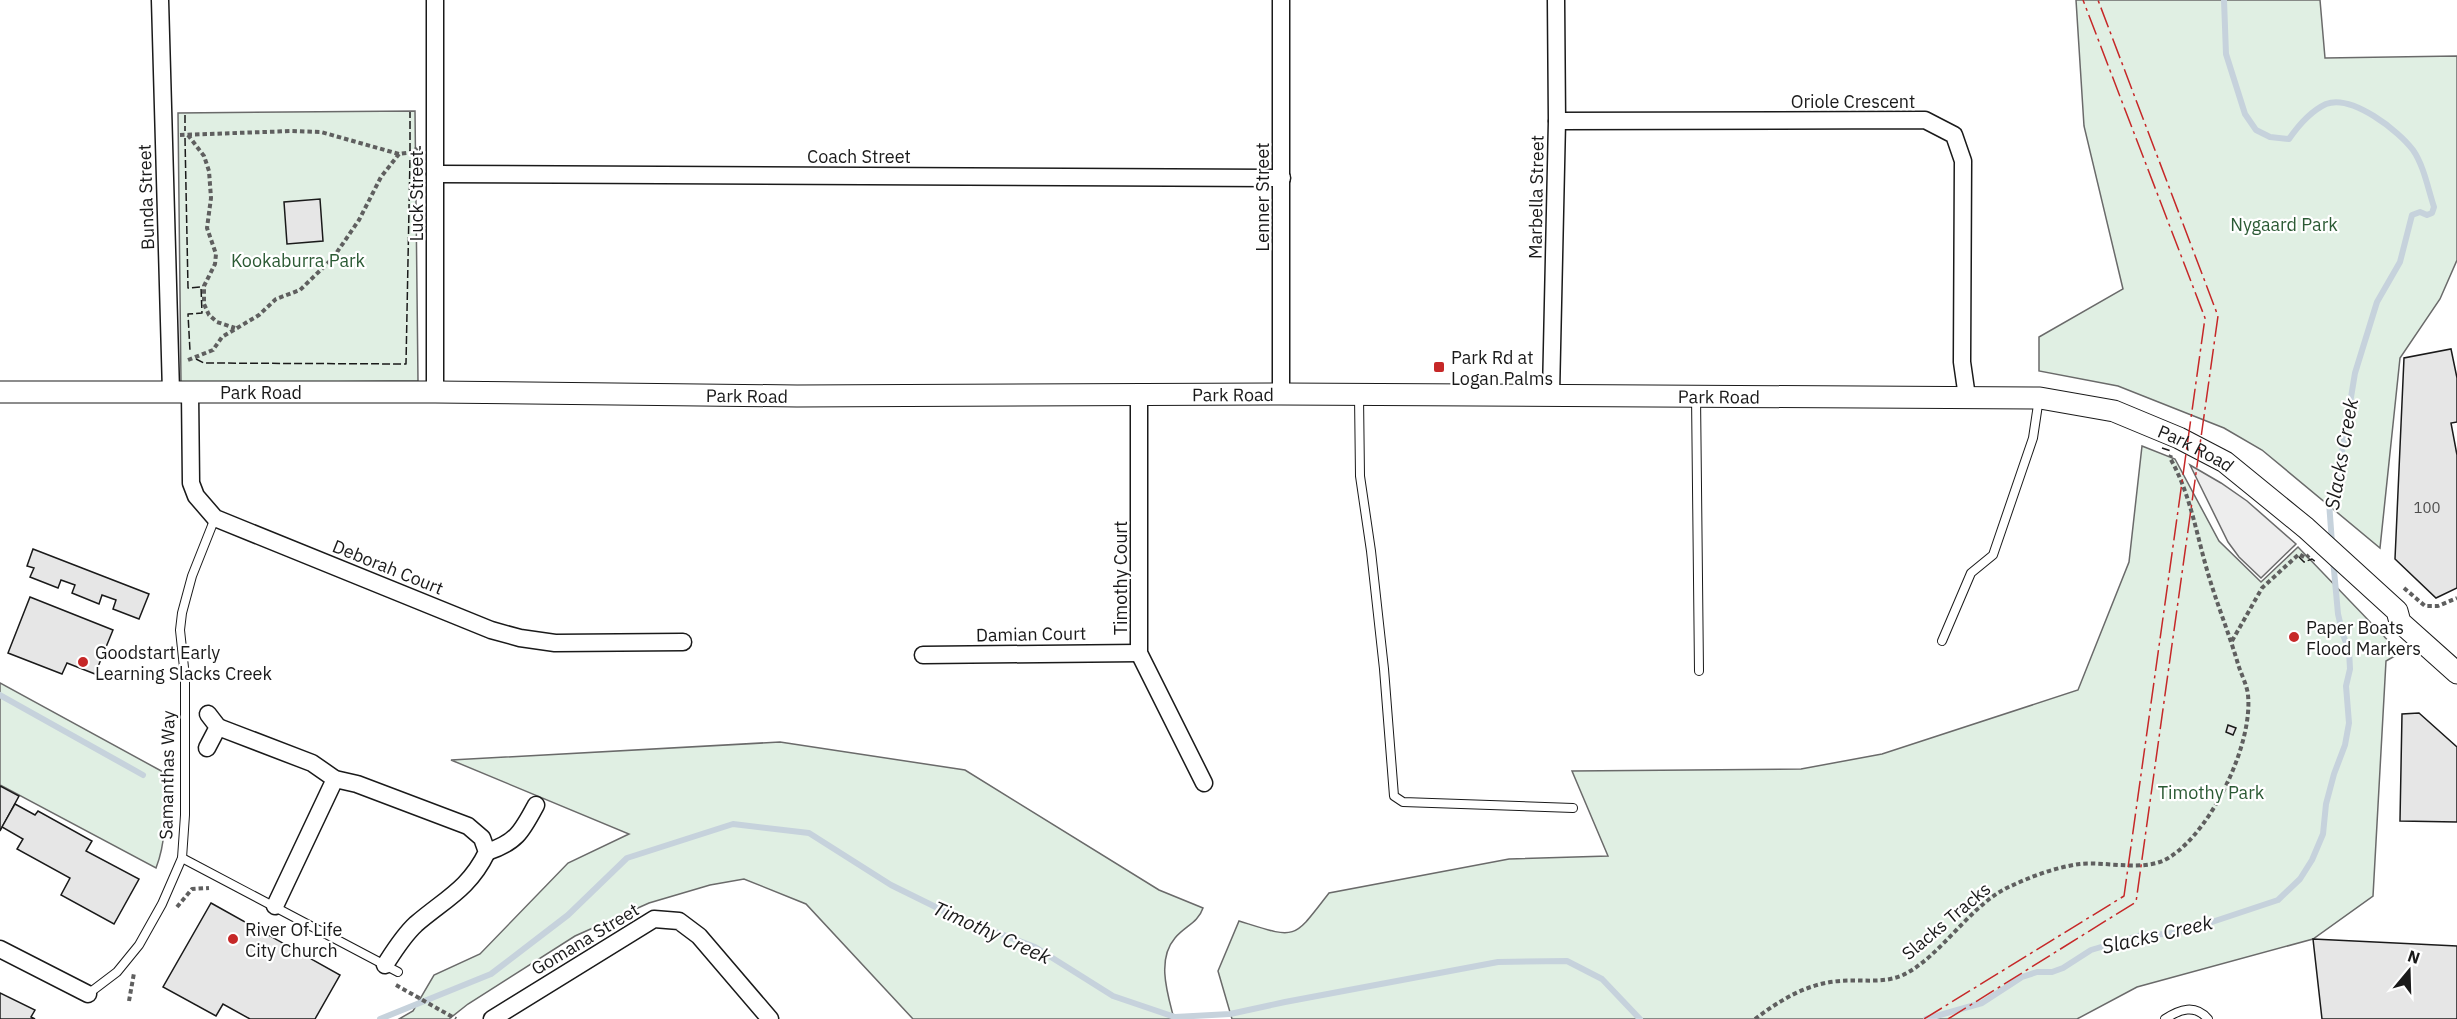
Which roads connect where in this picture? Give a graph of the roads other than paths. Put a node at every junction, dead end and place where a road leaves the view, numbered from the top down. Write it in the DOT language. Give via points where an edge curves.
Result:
graph roads {
  1 [pos="160,0"];
  2 [pos="435,0"];
  3 [pos="1281,0"];
  4 [pos="1556,0"];
  5 [pos="1557,122"];
  6 [pos="435,174"];
  7 [pos="1282,178"];
  8 [pos="0,392"];
  9 [pos="180,392"];
  10 [pos="435,392"];
  11 [pos="1139,394"];
  12 [pos="1281,394"];
  13 [pos="1551,394"];
  14 [pos="1696,395"];
  15 [pos="1359,396"];
  16 [pos="1967,398"];
  17 [pos="2040,398"];
  18 [pos="215,518"];
  19 [pos="2397,611"];
  20 [pos="1942,641"];
  21 [pos="683,642"];
  22 [pos="1139,653"];
  23 [pos="923,655"];
  24 [pos="2457,656"];
  25 [pos="1699,671"];
  26 [pos="2457,674"];
  27 [pos="207,748"];
  28 [pos="334,779"];
  29 [pos="1204,783"];
  30 [pos="536,805"];
  31 [pos="1573,808"];
  32 [pos="487,852"];
  33 [pos="182,858"];
  34 [pos="274,906"];
  35 [pos="0,950"];
  36 [pos="390,973"];
  37 [pos="88,994"];
  38 [pos="492,1019"];
  39 [pos="770,1019"];
  40 [pos="2165,1019"];
  41 [pos="2208,1019"];
  1 -- 9 [label="street, Bunda Street"];
  2 -- 6 [label="street, Luck Street"];
  3 -- 7 [label="street, Lenner Street"];
  4 -- 5 [label="street, Marbella Street"];
  5 -- 13 [label="street, Marbella Street"];
  5 -- 16 [label="street, Oriole Crescent" via="1925,120 1954,135 1963,161 1962,362"];
  6 -- 7 [label="street, Coach Street"];
  6 -- 10 [label="street, Luck Street"];
  7 -- 12 [label="street, Lenner Street"];
  8 -- 9 [label="street, Park Road"];
  9 -- 10 [label="street, Park Road"];
  9 -- 18 [label="street, Deborah Court" via="191,483 196,496"];
  10 -- 11 [label="street, Park Road"];
  11 -- 12 [label="street, Park Road"];
  11 -- 22 [label="street, Timothy Court"];
  12 -- 15 [label="street, Park Road"];
  13 -- 14 [label="street, Park Road"];
  13 -- 15 [label="street, Park Road"];
  14 -- 16 [label="street, Park Road"];
  14 -- 25 [label="lane"];
  15 -- 31 [label="lane" via="1360,476 1383,657 1394,796 1403,802"];
  16 -- 17 [label="street, Park Road"];
  17 -- 19 [label="street, Park Road" via="2114,411 2224,462 2306,528"];
  17 -- 20 [label="lane" via="2032,438 1993,555 1971,573"];
  18 -- 21 [label="street, Deborah Court" via="491,630 520,638 555,644"];
  18 -- 33 [label="lane, Samanthas Way" via="192,576 181,622 185,677"];
  19 -- 24 [label="street, Park Road" via="2409,612"];
  19 -- 26 [label="street, Park Road" via="2400,622"];
  22 -- 23 [label="street, Damian Court"];
  22 -- 29 [label="street, Timothy Court"];
  27 -- 28 [label="street" via="213,721 312,763"];
  28 -- 32 [label="street" via="468,825 482,838"];
  28 -- 34 [label="street"];
  30 -- 32 [label="street" via="521,832 502,847"];
  32 -- 36 [label="street" via="466,885 401,940"];
  33 -- 34 [label="lane, Samanthas Way"];
  33 -- 37 [label="lane, Samanthas Way" via="139,945 117,972"];
  34 -- 36 [label="lane, Samanthas Way"];
  35 -- 37 [label="street"];
  38 -- 39 [label="street, Gomana Street" via="654,919 680,921 699,936"];
  40 -- 41 [label="lane" via="2178,1010 2191,1008"];
}
